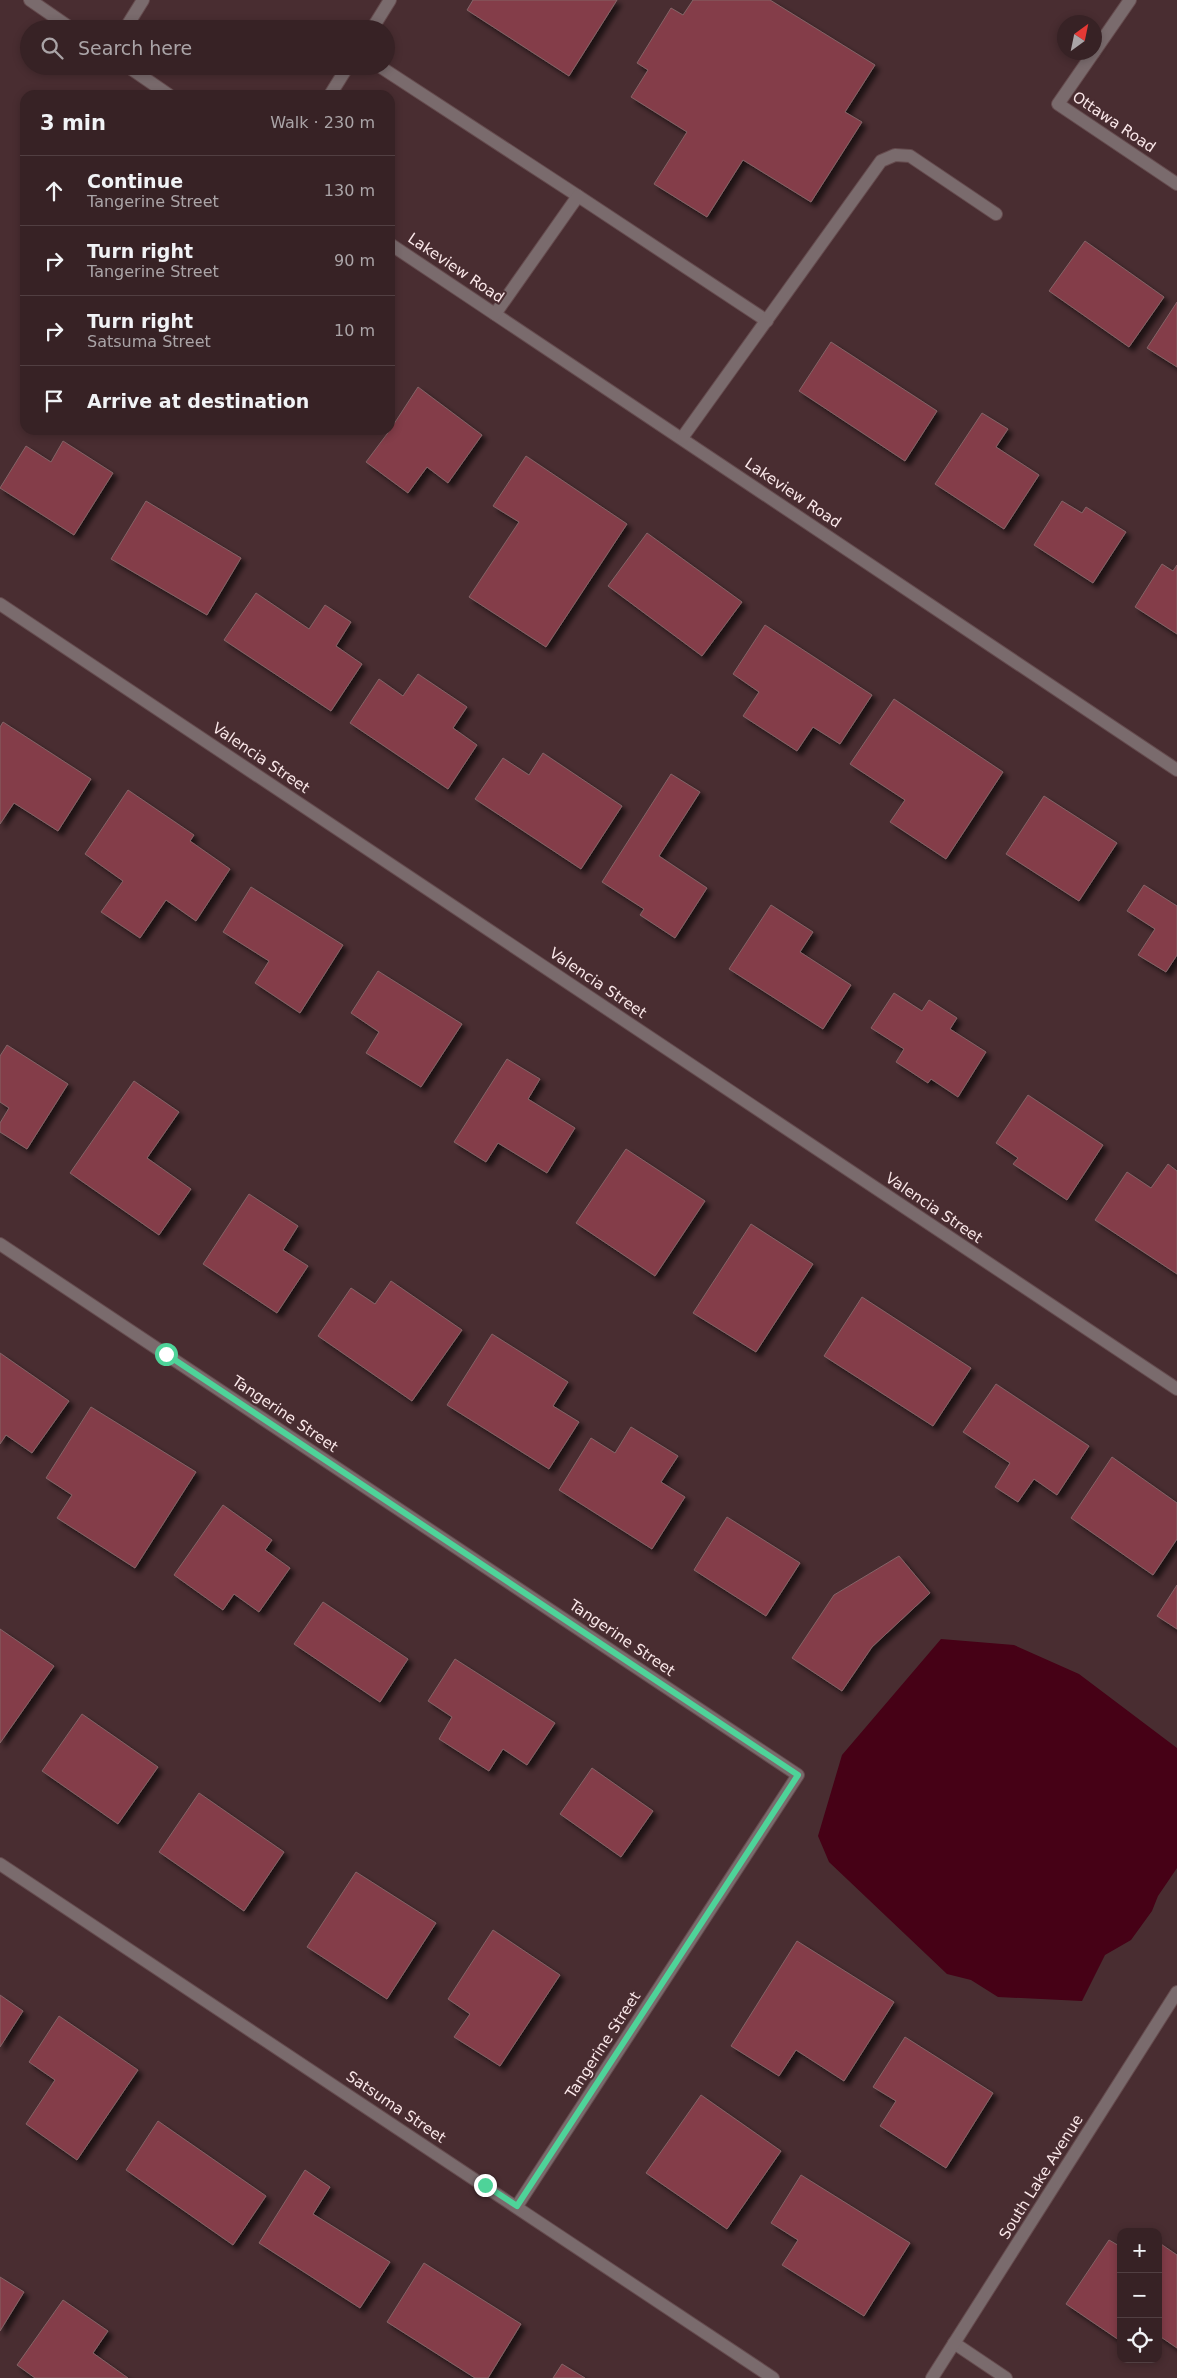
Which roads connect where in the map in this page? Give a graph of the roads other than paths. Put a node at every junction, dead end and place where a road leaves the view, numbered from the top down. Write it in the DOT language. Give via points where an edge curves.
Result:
graph roads {
  1 [pos="30,0"];
  2 [pos="143,0"];
  3 [pos="390,0"];
  4 [pos="1130,0"];
  5 [pos="59,20"];
  6 [pos="131,20"];
  7 [pos="378,20"];
  8 [pos="1102,40"];
  9 [pos="1088,60"];
  10 [pos="140,75"];
  11 [pos="342,75"];
  12 [pos="393,75"];
  13 [pos="162,90"];
  14 [pos="333,90"];
  15 [pos="1177,184"];
  16 [pos="578,196"];
  17 [pos="996,214"];
  18 [pos="395,247"];
  19 [pos="495,314"];
  20 [pos="767,322"];
  21 [pos="682,438"];
  22 [pos="0,604"];
  23 [pos="1177,770"];
  24 [pos="0,1244"];
  25 [pos="1177,1389"];
  26 [pos="0,1864"];
  27 [pos="1177,1992"];
  28 [pos="517,2206"];
  29 [pos="954,2343"];
  30 [pos="773,2378"];
  31 [pos="932,2378"];
  32 [pos="1006,2378"];
  1 -- 5 [label="street"];
  2 -- 6 [label="street"];
  3 -- 7 [label="street"];
  4 -- 8 [label="street"];
  9 -- 15 [label="street, Ottawa Road" via="1058,104"];
  10 -- 13 [label="street"];
  11 -- 14 [label="street"];
  12 -- 16 [label="street"];
  16 -- 19 [label="street"];
  16 -- 20 [label="street"];
  17 -- 20 [label="street" via="910,156 894,155 881,161"];
  18 -- 19 [label="street, Lakeview Road"];
  19 -- 21 [label="street, Lakeview Road"];
  20 -- 21 [label="street"];
  21 -- 23 [label="street, Lakeview Road"];
  22 -- 25 [label="street, Valencia Street"];
  24 -- 28 [label="street, Tangerine Street" via="798,1775"];
  26 -- 28 [label="street, Satsuma Street"];
  27 -- 29 [label="street, South Lake Avenue"];
  28 -- 30 [label="street, Satsuma Street"];
  29 -- 31 [label="street, South Lake Avenue"];
  29 -- 32 [label="street"];
}
